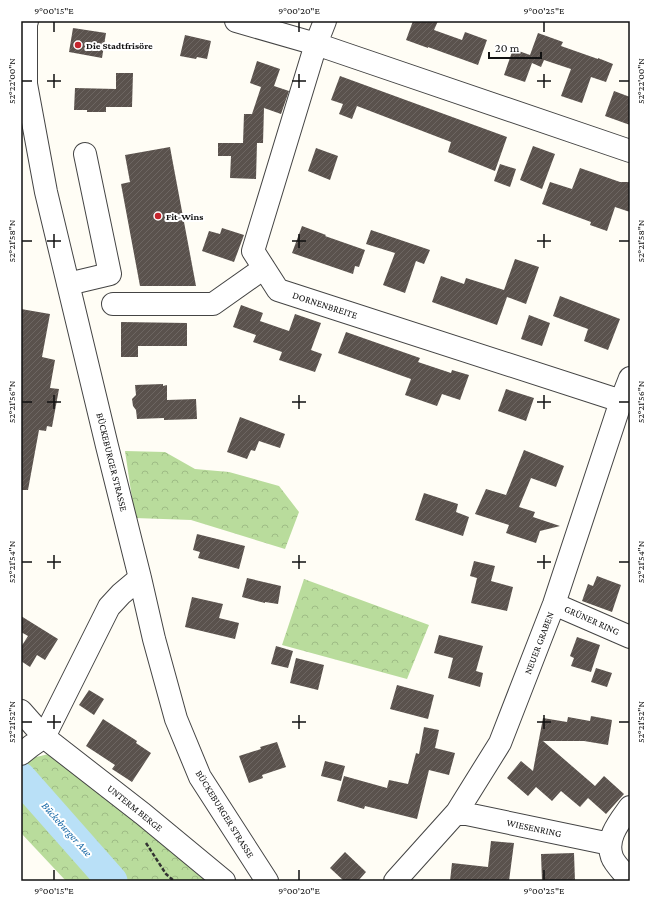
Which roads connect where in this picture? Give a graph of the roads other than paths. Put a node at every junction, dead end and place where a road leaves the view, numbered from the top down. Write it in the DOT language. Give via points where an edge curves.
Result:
graph roads {
  1 [pos="27,21"];
  2 [pos="236,21"];
  3 [pos="325,21"];
  4 [pos="316,44"];
  5 [pos="630,151"];
  6 [pos="85,154"];
  7 [pos="264,268"];
  8 [pos="68,284"];
  9 [pos="113,304"];
  10 [pos="630,378"];
  11 [pos="622,401"];
  12 [pos="140,578"];
  13 [pos="554,604"];
  14 [pos="630,637"];
  15 [pos="21,711"];
  16 [pos="32,746"];
  17 [pos="630,807"];
  18 [pos="457,812"];
  19 [pos="610,844"];
  20 [pos="630,878"];
  21 [pos="224,881"];
  22 [pos="267,881"];
  23 [pos="395,881"];
  1 -- 8 [label="street, BÜCKEBURGER STRASSE" via="26,84 46,192"];
  2 -- 4 [label="street"];
  3 -- 4 [label="street, DORNENBREITE"];
  4 -- 5 [label="street"];
  4 -- 7 [label="street, DORNENBREITE" via="253,251"];
  6 -- 8 [label="street" via="110,274"];
  7 -- 9 [label="street" via="213,304"];
  7 -- 11 [label="street, DORNENBREITE" via="278,290"];
  8 -- 12 [label="street, BÜCKEBURGER STRASSE"];
  10 -- 11 [label="street, NEUER GRABEN"];
  11 -- 13 [label="street, NEUER GRABEN"];
  12 -- 16 [label="street" via="109,607"];
  12 -- 22 [label="street, BÜCKEBURGER STRASSE" via="176,719 200,776"];
  13 -- 14 [label="street, GRÜNER RING"];
  13 -- 18 [label="street, NEUER GRABEN" via="500,743"];
  15 -- 16 [label="street, UNTERM BERGE"];
  16 -- 21 [label="street, UNTERM BERGE" via="143,814"];
  17 -- 19 [label="street" via="616,828"];
  18 -- 19 [label="street, WIESENRING"];
  18 -- 23 [label="street, NEUER GRABEN"];
  19 -- 20 [label="street" via="612,858"];
}
